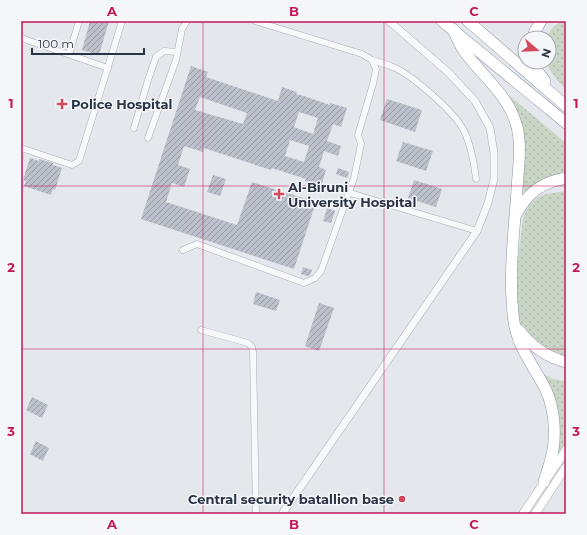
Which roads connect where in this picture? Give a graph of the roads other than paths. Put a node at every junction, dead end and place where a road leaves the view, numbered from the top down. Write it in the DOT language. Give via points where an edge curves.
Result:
graph roads {
  1 [pos="79,21"];
  2 [pos="122,21"];
  3 [pos="187,21"];
  4 [pos="255,21"];
  5 [pos="389,21"];
  6 [pos="442,21"];
  7 [pos="468,21"];
  8 [pos="540,21"];
  9 [pos="268,23"];
  10 [pos="453,30"];
  11 [pos="536,30"];
  12 [pos="21,38"];
  13 [pos="177,52"];
  14 [pos="69,54"];
  15 [pos="372,60"];
  16 [pos="108,68"];
  17 [pos="537,70"];
  18 [pos="564,104"];
  19 [pos="566,123"];
  20 [pos="134,128"];
  21 [pos="148,138"];
  22 [pos="21,148"];
  23 [pos="476,178"];
  24 [pos="566,178"];
  25 [pos="350,193"];
  26 [pos="515,217"];
  27 [pos="477,231"];
  28 [pos="183,250"];
  29 [pos="514,323"];
  30 [pos="201,330"];
  31 [pos="566,362"];
  32 [pos="566,450"];
  33 [pos="564,470"];
  34 [pos="544,482"];
  35 [pos="256,514"];
  36 [pos="282,514"];
  37 [pos="523,514"];
  38 [pos="535,514"];
  1 -- 14 [label="street"];
  2 -- 16 [label="street"];
  3 -- 13 [label="street" via="182,29"];
  4 -- 9 [label="street"];
  5 -- 27 [label="street" via="449,73 475,101 490,128 494,153 494,179"];
  6 -- 10 [label="highway"];
  7 -- 18 [label="highway"];
  8 -- 11 [label="highway"];
  9 -- 15 [label="street" via="362,54"];
  10 -- 19 [label="highway"];
  10 -- 26 [label="highway" via="463,50 502,95 514,117 519,137"];
  12 -- 14 [label="street"];
  13 -- 20 [label="street" via="164,51 156,56"];
  13 -- 21 [label="street"];
  14 -- 16 [label="street"];
  15 -- 23 [label="street" via="394,67 423,86 452,116 463,130 471,148"];
  15 -- 25 [label="street" via="376,69 358,135 361,144"];
  16 -- 22 [label="street" via="79,161 72,165"];
  17 -- 18 [label="highway"];
  24 -- 26 [label="highway" via="536,190 524,201"];
  25 -- 27 [label="street"];
  25 -- 28 [label="street" via="321,271 315,278 304,283 197,244"];
  26 -- 29 [label="highway" via="512,270"];
  27 -- 36 [label="street"];
  29 -- 31 [label="highway" via="524,337 538,349"];
  29 -- 34 [label="highway" via="525,353 546,391 553,414 553,451"];
  30 -- 35 [label="street" via="248,343 252,347"];
  32 -- 34 [label="main road"];
  33 -- 38 [label="main road"];
  34 -- 37 [label="main road"];
}
